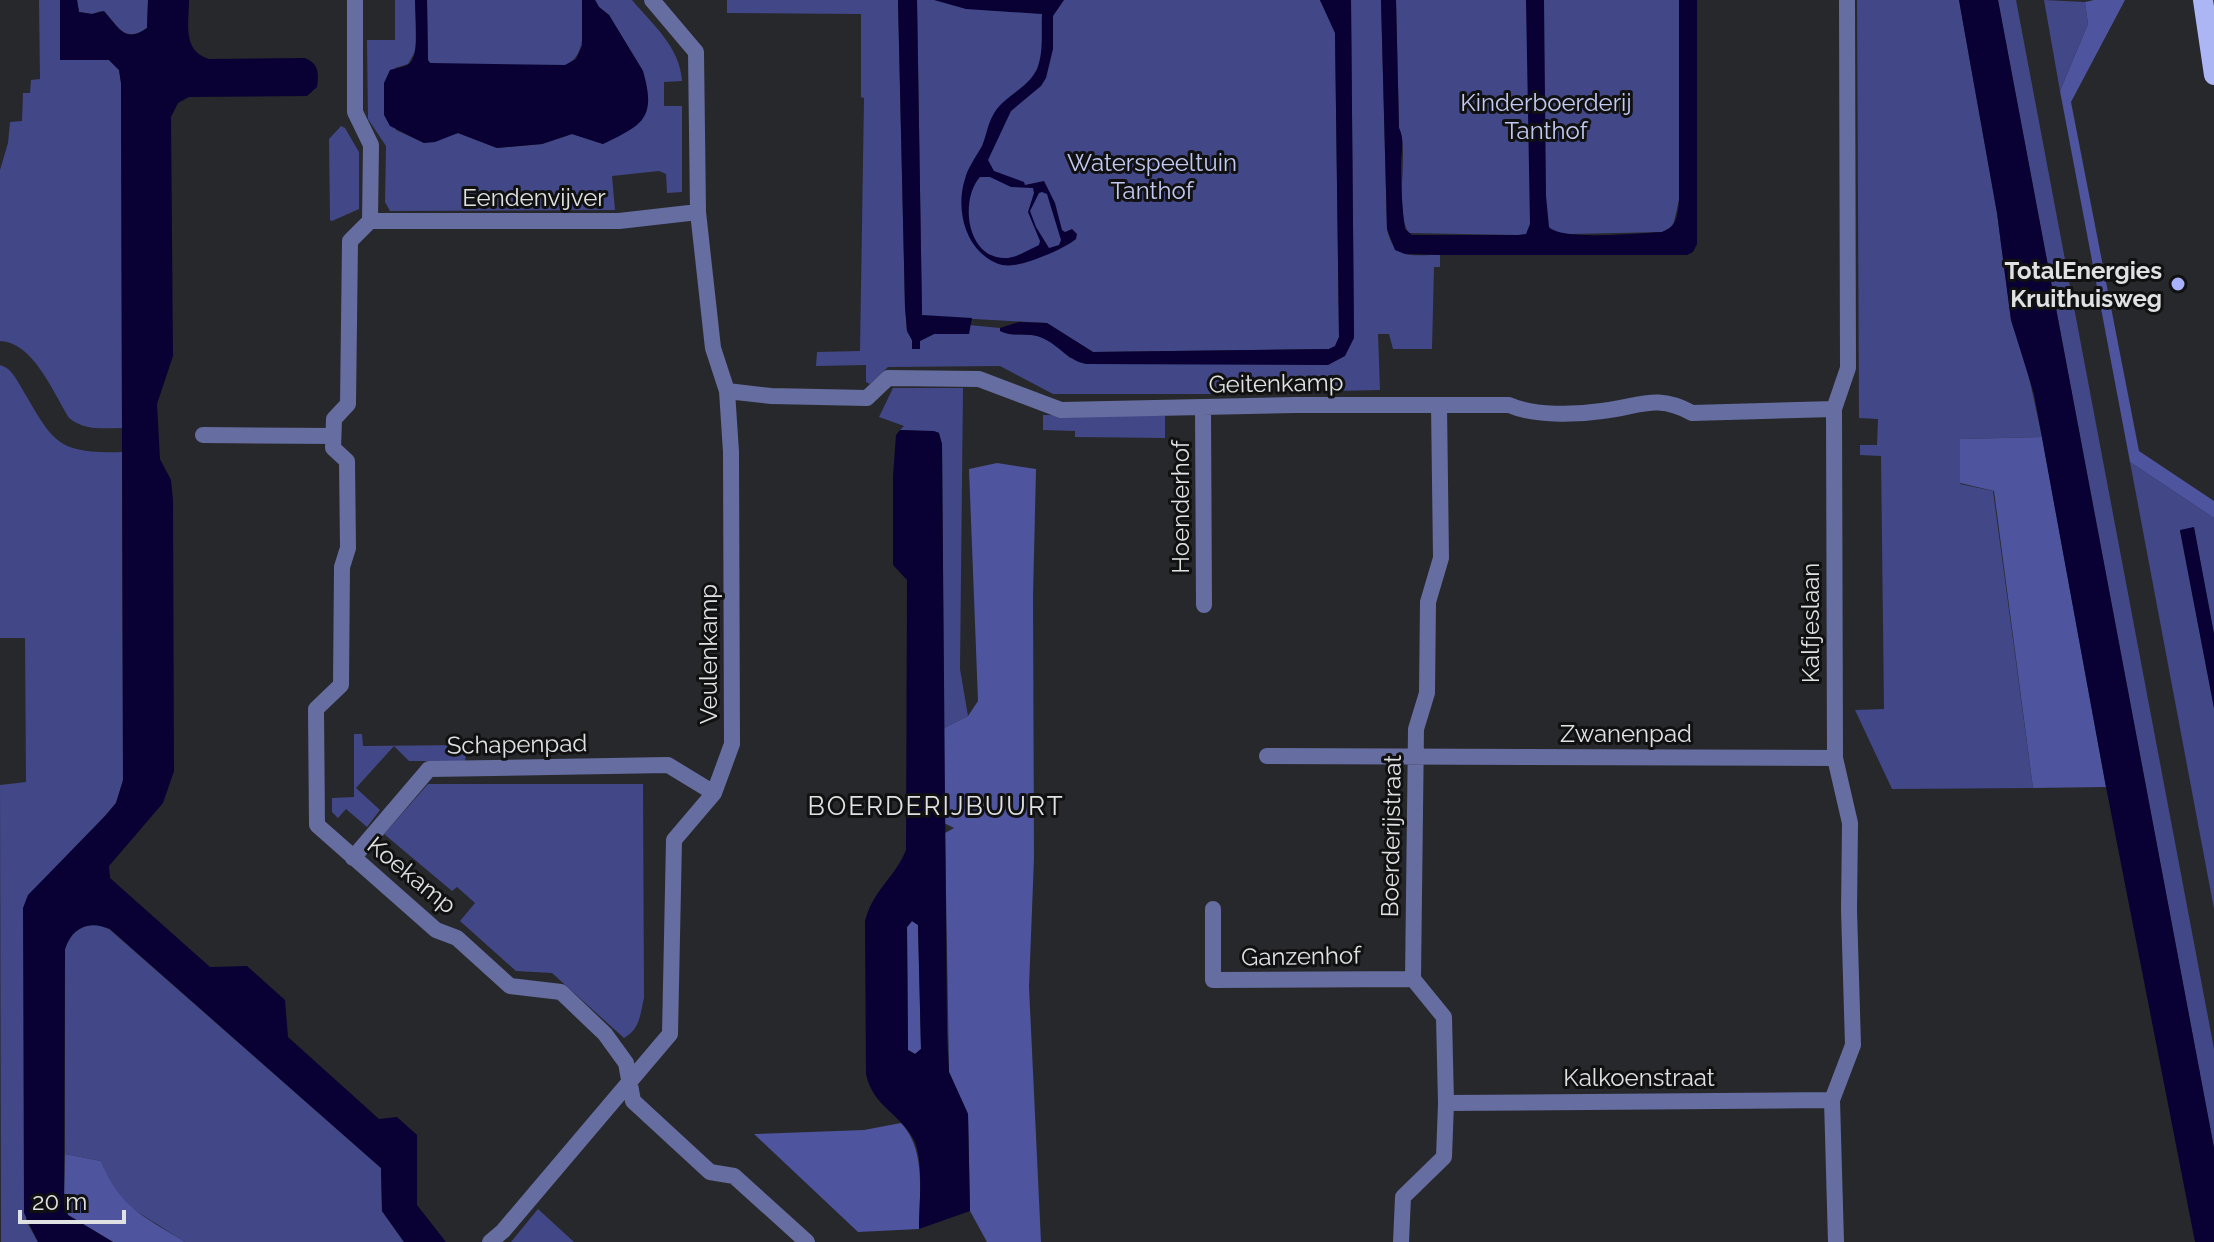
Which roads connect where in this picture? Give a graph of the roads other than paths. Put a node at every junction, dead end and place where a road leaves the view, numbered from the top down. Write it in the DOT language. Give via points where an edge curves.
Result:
graph roads {
  1 [pos="355,0"];
  2 [pos="652,0"];
  3 [pos="1847,0"];
  4 [pos="2203,0"];
  5 [pos="2214,75"];
  6 [pos="698,212"];
  7 [pos="370,221"];
  8 [pos="727,391"];
  9 [pos="1439,405"];
  10 [pos="1203,409"];
  11 [pos="1834,409"];
  12 [pos="203,435"];
  13 [pos="333,436"];
  14 [pos="1204,605"];
  15 [pos="1267,756"];
  16 [pos="1416,756"];
  17 [pos="1835,758"];
  18 [pos="714,793"];
  19 [pos="353,858"];
  20 [pos="1213,909"];
  21 [pos="1413,979"];
  22 [pos="629,1081"];
  23 [pos="1832,1100"];
  24 [pos="1446,1103"];
  25 [pos="490,1242"];
  26 [pos="807,1242"];
  27 [pos="1401,1242"];
  28 [pos="1836,1242"];
  1 -- 7 [label="street" via="355,112 371,145"];
  2 -- 6 [label="street, Veulenkamp" via="696,52"];
  3 -- 11 [label="street, Kalfjeslaan" via="1848,368"];
  4 -- 5 [label="main road"];
  6 -- 7 [label="street, Eendenvijver" via="619,221"];
  6 -- 8 [label="street, Veulenkamp" via="713,348"];
  7 -- 13 [label="street" via="350,241 348,404 334,419"];
  8 -- 10 [label="street, Geitenkamp" via="867,398 888,378 979,379 1061,410"];
  8 -- 18 [label="street, Veulenkamp" via="732,744"];
  9 -- 10 [label="street, Geitenkamp"];
  9 -- 11 [label="street, Geitenkamp" via="1509,405 1526,412 1600,412 1652,402 1674,403 1692,413"];
  9 -- 16 [label="street, Boerderijstraat" via="1441,558 1428,602 1427,693 1416,729"];
  10 -- 14 [label="street, Hoenderhof"];
  11 -- 17 [label="street, Kalfjeslaan"];
  12 -- 13 [label="street"];
  13 -- 19 [label="street, Koekamp" via="333,448 347,461 348,548 342,567 341,685 316,709 317,825"];
  15 -- 16 [label="street, Zwanenpad"];
  16 -- 17 [label="street, Zwanenpad"];
  16 -- 21 [label="street, Boerderijstraat"];
  17 -- 23 [label="street, Kalfjeslaan" via="1850,823 1853,1045"];
  18 -- 19 [label="street, Schapenpad" via="668,765 429,769"];
  18 -- 22 [label="street, Veulenkamp" via="674,840 670,1034"];
  19 -- 22 [label="street, Koekamp" via="510,986 561,992 605,1034 626,1063"];
  20 -- 21 [label="street, Ganzenhof" via="1213,980"];
  21 -- 24 [label="street" via="1444,1017"];
  22 -- 25 [label="street, Veulenkamp"];
  22 -- 26 [label="street, Koekamp" via="633,1101 710,1172 734,1176"];
  23 -- 24 [label="street, Kalkoenstraat"];
  23 -- 28 [label="street, Kalfjeslaan"];
  24 -- 27 [label="street" via="1444,1157 1403,1197"];
}
